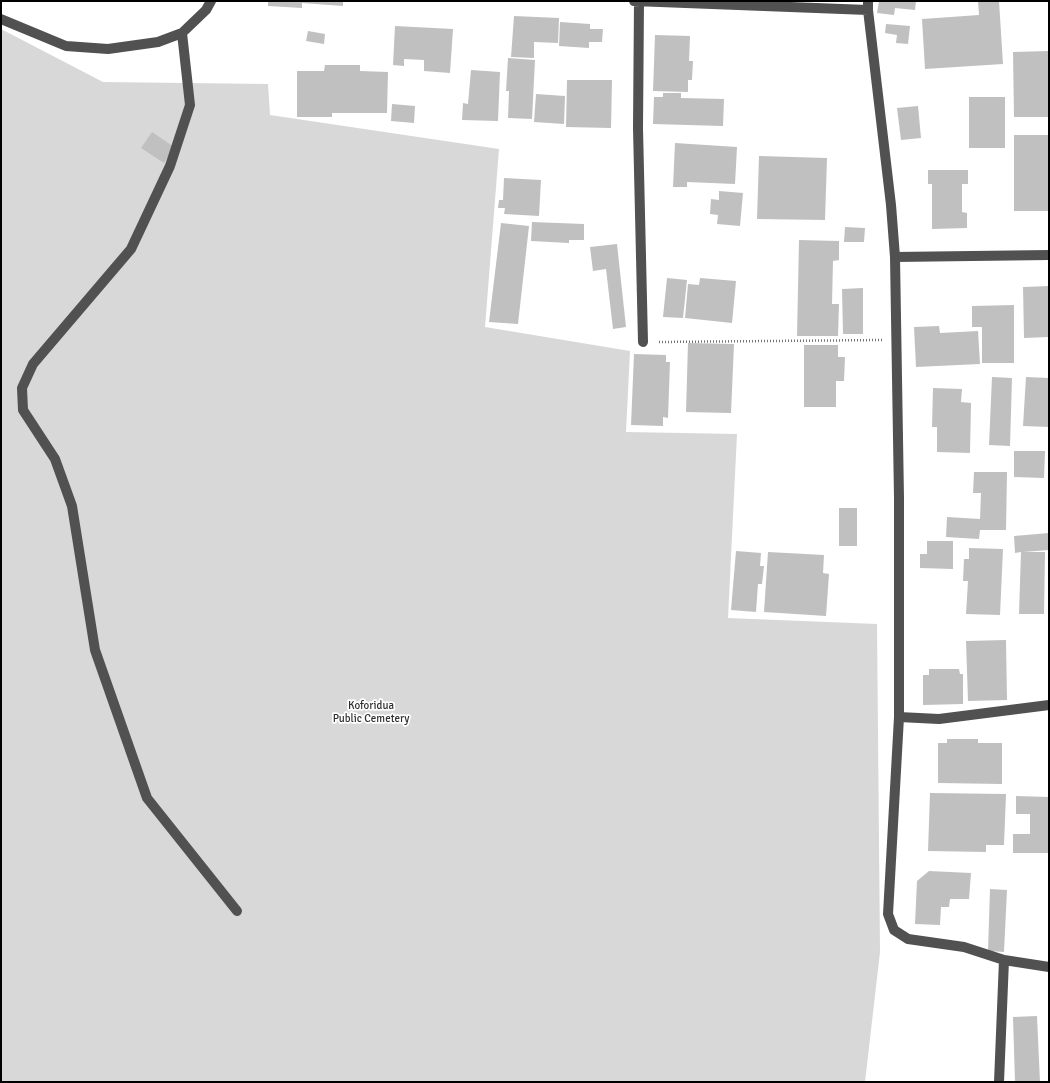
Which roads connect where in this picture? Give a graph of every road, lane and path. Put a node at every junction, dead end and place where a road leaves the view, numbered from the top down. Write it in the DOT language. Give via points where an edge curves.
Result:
graph roads {
  1 [pos="211,1"];
  2 [pos="634,1"];
  3 [pos="639,1"];
  4 [pos="868,6"];
  5 [pos="1,19"];
  6 [pos="182,33"];
  7 [pos="1049,255"];
  8 [pos="895,256"];
  9 [pos="896,340"];
  10 [pos="643,342"];
  11 [pos="1049,705"];
  12 [pos="899,717"];
  13 [pos="237,911"];
  14 [pos="1004,960"];
  15 [pos="1049,967"];
  16 [pos="999,1082"];
  1 -- 6 [label="street" via="206,10"];
  2 -- 3 [label="street"];
  3 -- 4 [label="street"];
  3 -- 10 [label="street" via="638,128"];
  4 -- 8 [label="street"];
  5 -- 6 [label="street" via="66,46 108,50 158,42"];
  6 -- 13 [label="street" via="190,105 170,166 131,249 33,364 22,388 23,410 55,459 72,506 96,650 147,798"];
  7 -- 8 [label="street"];
  8 -- 9 [label="street"];
  9 -- 10 [label="path"];
  9 -- 12 [label="street"];
  11 -- 12 [label="street" via="939,719"];
  12 -- 14 [label="street" via="888,914 894,930 908,939 964,947"];
  14 -- 15 [label="street"];
  14 -- 16 [label="street"];
}
